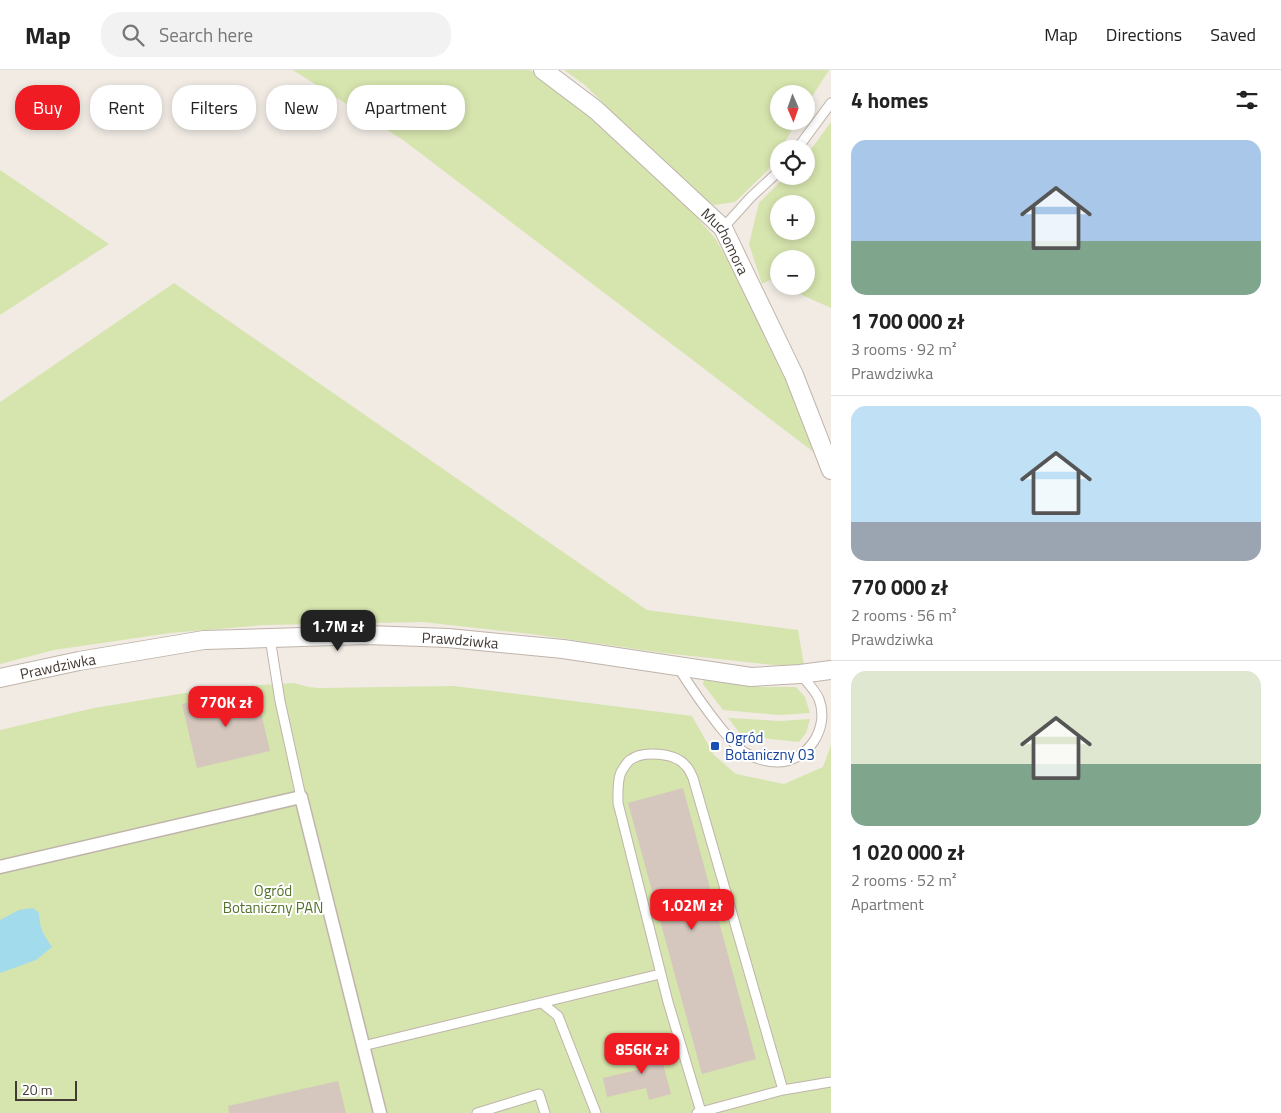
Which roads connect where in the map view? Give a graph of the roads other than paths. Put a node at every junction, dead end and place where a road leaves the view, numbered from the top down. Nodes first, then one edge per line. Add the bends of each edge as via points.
1 (543, 70) edge
2 (831, 103) edge
3 (804, 140) edge
4 (770, 179) edge
5 (723, 228) junction
6 (831, 470) edge
7 (270, 638) junction
8 (678, 667) junction
9 (831, 670) edge
10 (800, 674) junction
11 (0, 678) edge
12 (301, 797) junction
13 (0, 866) edge
14 (660, 974) junction
15 (542, 1003) junction
16 (363, 1046) junction
17 (831, 1082) edge
18 (783, 1090) junction
19 (699, 1112) edge
20 (380, 1113) edge
21 (477, 1113) edge
22 (545, 1113) edge
23 (596, 1113) edge

1 - 5 street, Muchomora via 596,110
2 - 3 lane
4 - 5 lane
5 - 6 street, Muchomora via 794,375
7 - 8 street, Prawdziwka via 368,635 448,638 563,649
7 - 11 street, Prawdziwka via 204,640
7 - 12 lane
8 - 10 street, Prawdziwka via 751,677
8 - 10 lane via 729,738 743,751 763,761 778,762 806,752 821,728 818,699
9 - 10 street, Prawdziwka
12 - 13 street
12 - 16 street
14 - 15 lane
14 - 18 lane via 618,803 621,771 631,759 647,754 676,758 685,764 694,778
14 - 19 lane
15 - 16 lane
15 - 23 lane via 558,1016
16 - 20 street
17 - 18 lane
18 - 19 lane
21 - 22 lane via 539,1094

